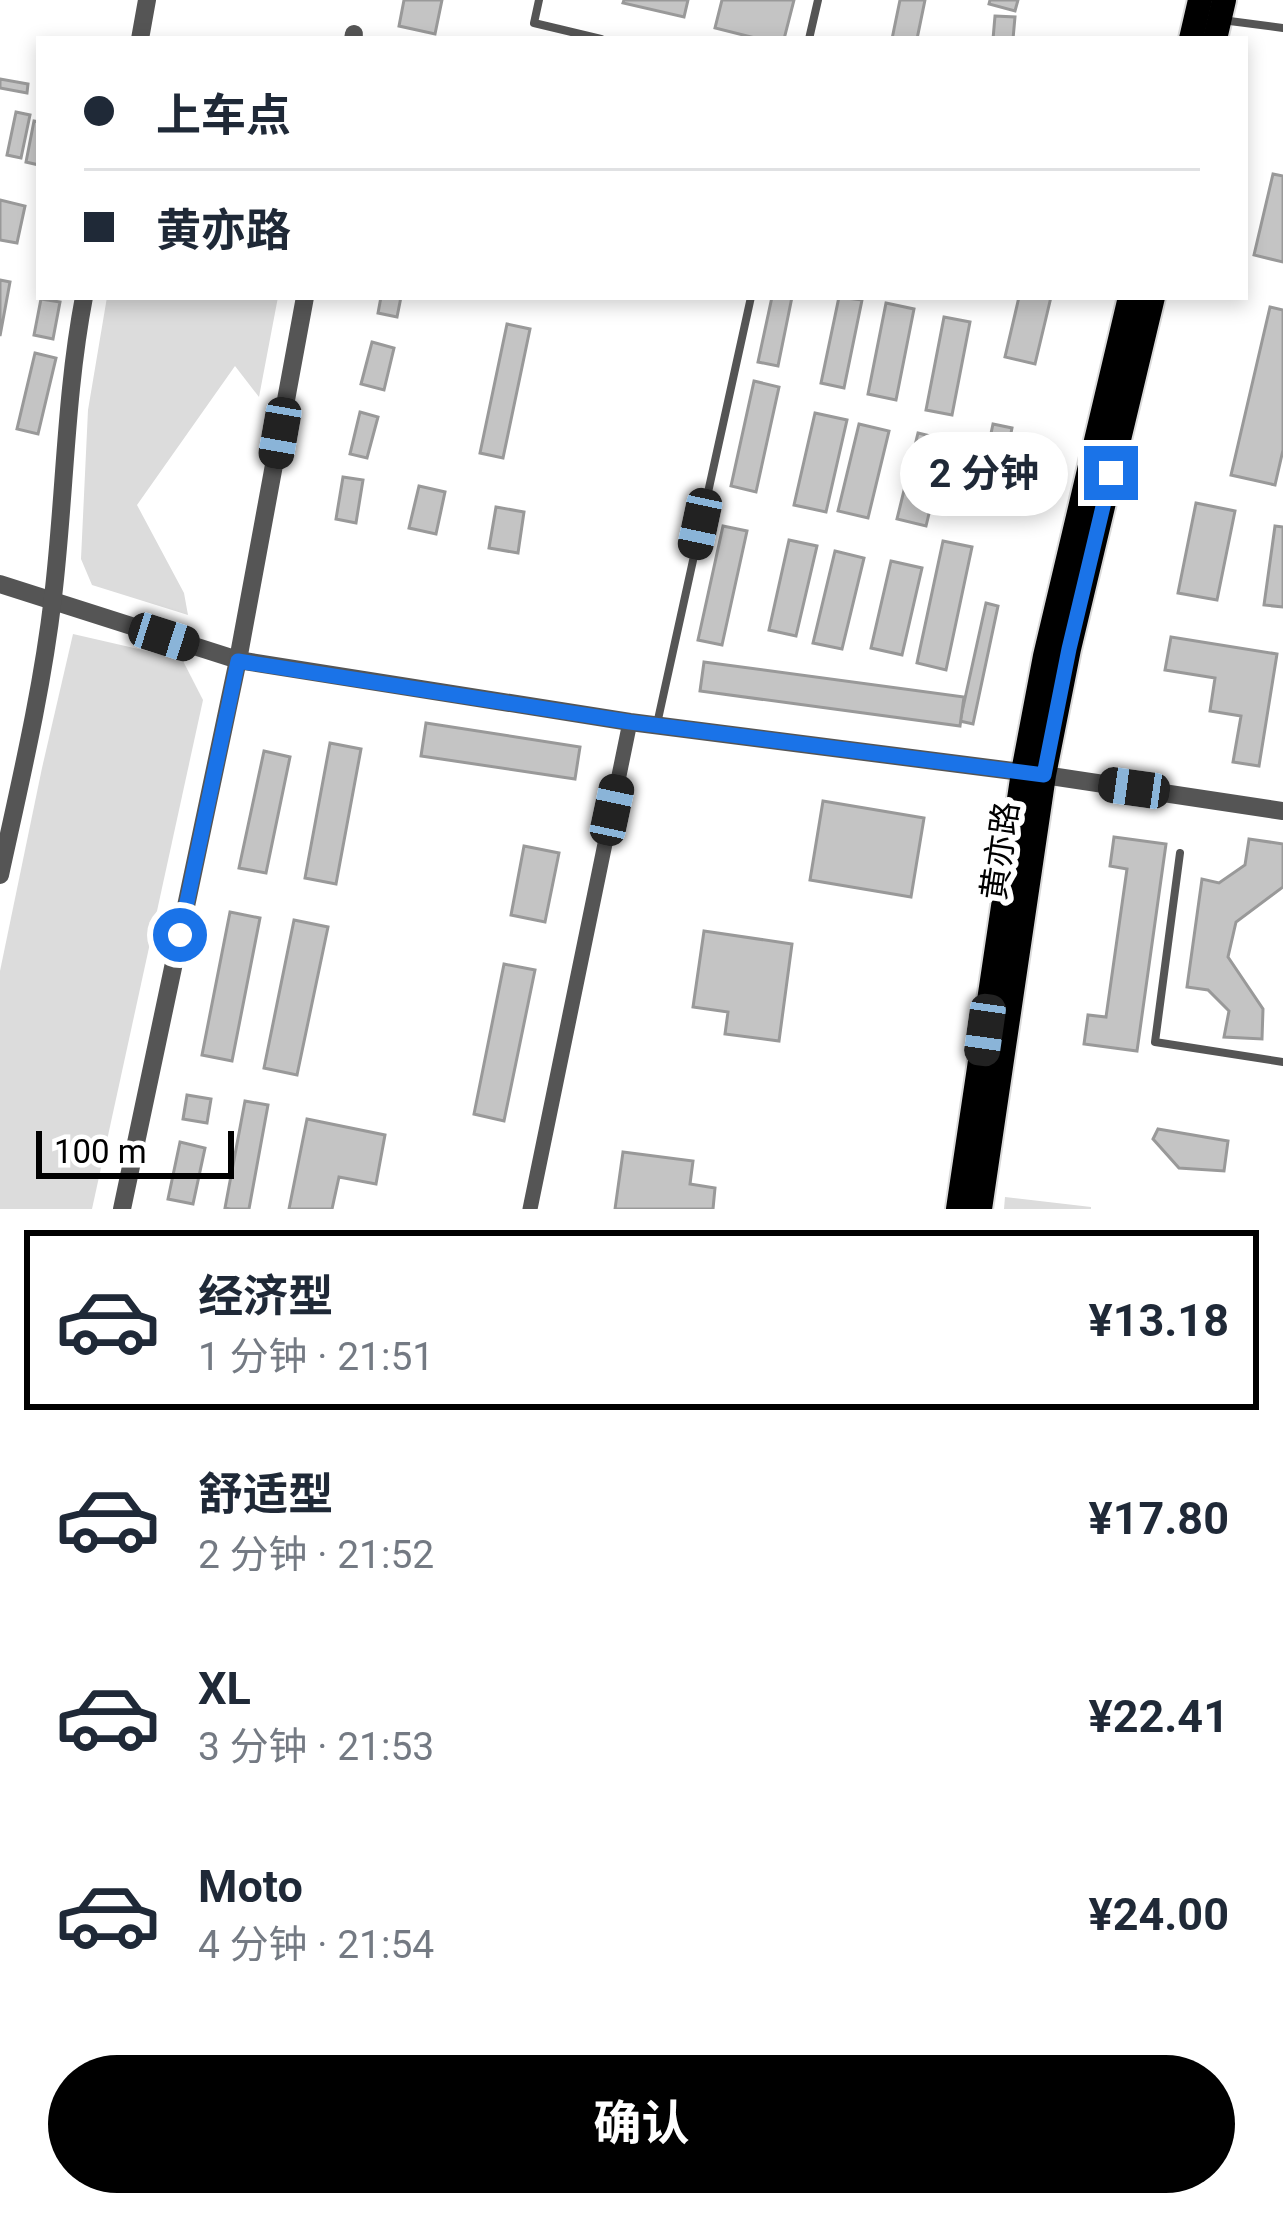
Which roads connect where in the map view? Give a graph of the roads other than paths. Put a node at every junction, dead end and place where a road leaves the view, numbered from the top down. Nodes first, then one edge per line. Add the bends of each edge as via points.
1 (147, 0) edge
2 (539, 0) edge
3 (818, 0) edge
4 (1200, 0) edge
5 (1219, 19) edge
6 (1283, 28) edge
7 (141, 36) edge
8 (588, 36) edge
9 (810, 36) edge
10 (1192, 36) edge
11 (84, 300) edge
12 (304, 300) edge
13 (750, 300) edge
14 (1129, 300) edge
15 (1152, 300) edge
16 (0, 584) edge
17 (53, 601) junction
18 (238, 661) junction
19 (630, 722) junction
20 (657, 725) junction
21 (1034, 774) junction
22 (1283, 811) edge
23 (1180, 853) dead end
24 (0, 875) edge
25 (1283, 1062) edge
26 (122, 1209) edge
27 (530, 1209) edge
28 (958, 1209) edge
29 (980, 1209) edge

1 - 7 street
2 - 8 lane via 534,23
3 - 9 lane
4 - 10 main road
5 - 6 lane
11 - 17 street
12 - 18 street
13 - 20 lane
14 - 21 main road, 黄亦路 via 1045,656
15 - 21 main road, 黄亦路
16 - 17 street
17 - 18 street
17 - 24 street
18 - 19 street
18 - 26 street
19 - 20 street
19 - 27 street
20 - 21 street
21 - 22 street
21 - 28 main road, 黄亦路
21 - 29 main road, 黄亦路
23 - 25 lane via 1155,1042

